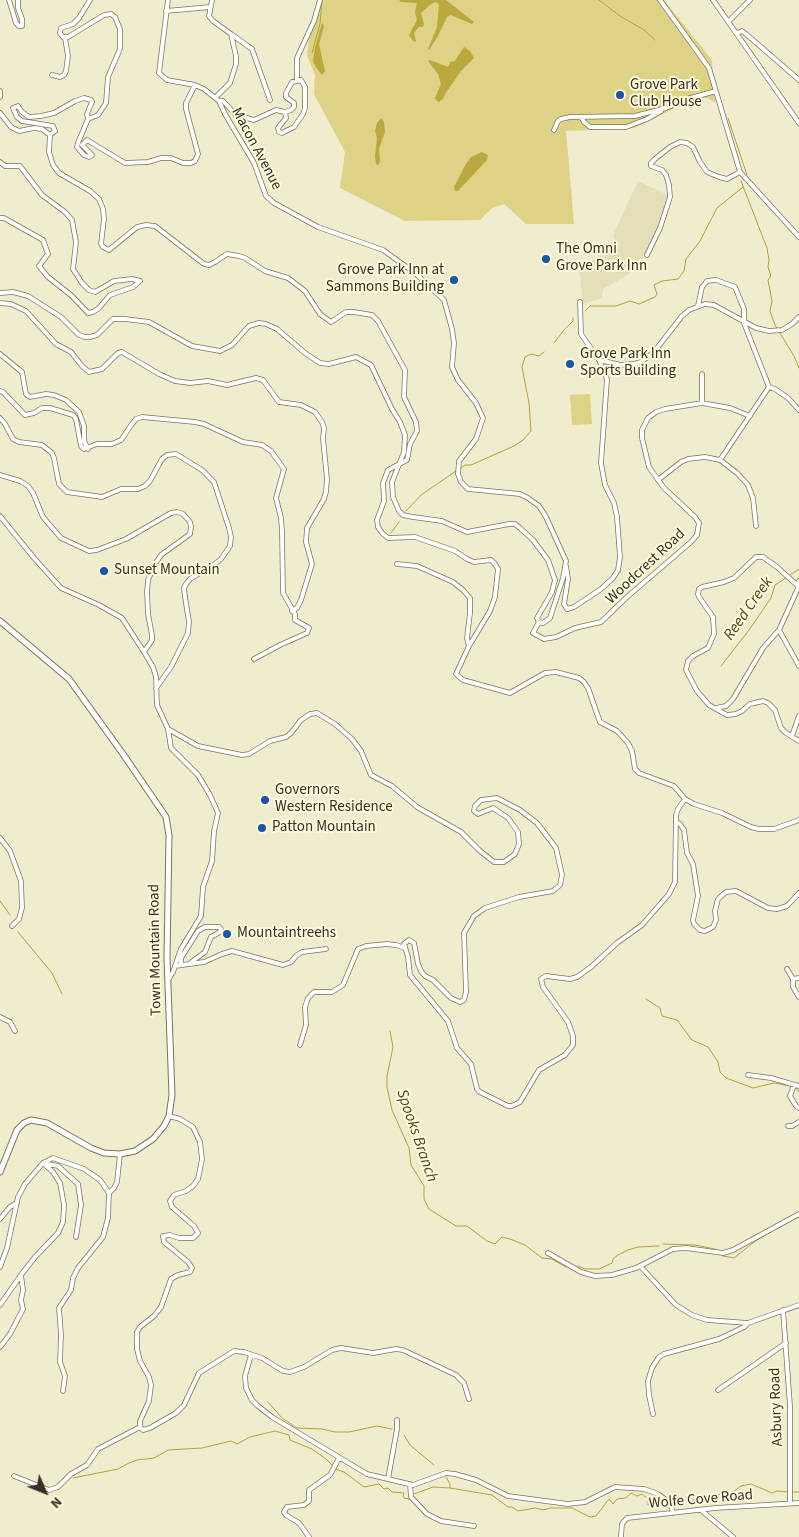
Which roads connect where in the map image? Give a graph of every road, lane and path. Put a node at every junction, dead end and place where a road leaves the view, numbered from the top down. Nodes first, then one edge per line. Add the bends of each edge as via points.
1 (9, 0) edge
2 (18, 0) edge
3 (90, 0) edge
4 (168, 0) edge
5 (212, 0) edge
6 (320, 0) edge
7 (660, 0) edge
8 (713, 0) edge
9 (750, 0) edge
10 (210, 7) junction
11 (166, 11) junction
12 (728, 21) junction
13 (737, 33) junction
14 (231, 34) junction
15 (65, 38) junction
16 (52, 75) dead end
17 (297, 80) junction
18 (799, 80) edge
19 (195, 85) junction
20 (0, 91) edge
21 (716, 91) junction
22 (0, 97) edge
23 (216, 97) junction
24 (270, 100) dead end
25 (219, 101) junction
26 (662, 109) junction
27 (285, 112) junction
28 (0, 113) edge
29 (581, 117) junction
30 (88, 119) junction
31 (799, 123) edge
32 (554, 130) dead end
33 (50, 136) junction
34 (0, 162) edge
35 (740, 172) junction
36 (0, 218) edge
37 (799, 237) edge
38 (647, 255) dead end
39 (0, 293) edge
40 (580, 302) dead end
41 (0, 303) edge
42 (698, 306) junction
43 (799, 317) edge
44 (744, 323) junction
45 (0, 354) edge
46 (599, 360) junction
47 (702, 374) dead end
48 (769, 387) junction
49 (0, 391) edge
50 (702, 403) junction
51 (799, 410) edge
52 (750, 416) junction
53 (0, 418) edge
54 (88, 449) junction
55 (720, 460) junction
56 (400, 465) junction
57 (0, 475) edge
58 (658, 480) junction
59 (0, 516) edge
60 (756, 526) dead end
61 (397, 564) dead end
62 (565, 564) junction
63 (799, 581) edge
64 (799, 586) edge
65 (292, 611) junction
66 (0, 621) edge
67 (539, 622) junction
68 (779, 630) junction
69 (468, 646) junction
70 (144, 652) junction
71 (254, 659) dead end
72 (799, 666) edge
73 (156, 688) junction
74 (716, 708) junction
75 (799, 716) edge
76 (168, 729) junction
77 (792, 736) junction
78 (799, 740) edge
79 (685, 799) junction
80 (799, 820) edge
81 (676, 822) junction
82 (0, 838) edge
83 (799, 893) edge
84 (12, 926) dead end
85 (405, 948) junction
86 (326, 950) dead end
87 (189, 964) junction
88 (181, 965) junction
89 (175, 966) junction
90 (787, 968) dead end
91 (799, 978) edge
92 (793, 979) junction
93 (168, 980) junction
94 (799, 997) edge
95 (0, 1017) edge
96 (15, 1031) dead end
97 (300, 1045) dead end
98 (748, 1075) dead end
99 (797, 1086) edge
100 (799, 1108) edge
101 (169, 1116) junction
102 (799, 1122) edge
103 (788, 1126) dead end
104 (120, 1154) junction
105 (43, 1163) junction
106 (0, 1172) edge
107 (109, 1193) junction
108 (17, 1202) junction
109 (799, 1214) edge
110 (0, 1219) edge
111 (76, 1236) dead end
112 (548, 1253) dead end
113 (640, 1266) junction
114 (0, 1267) edge
115 (21, 1275) junction
116 (0, 1305) edge
117 (799, 1305) edge
118 (783, 1310) junction
119 (748, 1323) junction
120 (786, 1344) junction
121 (0, 1347) edge
122 (251, 1355) junction
123 (718, 1390) dead end
124 (63, 1391) dead end
125 (469, 1399) dead end
126 (653, 1414) dead end
127 (397, 1420) dead end
128 (140, 1427) junction
129 (340, 1458) junction
130 (14, 1476) dead end
131 (388, 1479) junction
132 (410, 1484) junction
133 (790, 1503) junction
134 (799, 1503) edge
135 (701, 1510) junction
136 (673, 1513) junction
137 (474, 1526) dead end
138 (309, 1537) edge
139 (621, 1537) edge
140 (733, 1537) edge

1 - 2 street via 16,23 22,26
3 - 15 street via 76,21 61,28 60,33
4 - 11 street, Macon Avenue
5 - 10 street
6 - 17 street via 297,58
7 - 21 street via 709,68
8 - 12 street
9 - 12 street
10 - 11 street
10 - 14 street via 209,16
11 - 19 street, Macon Avenue via 159,73 167,80
12 - 13 street
13 - 18 street via 742,31 746,34
13 - 31 street
14 - 23 street via 236,64 230,83
14 - 24 street via 252,49
15 - 16 street via 66,71 60,77
15 - 30 street via 108,13 115,17 120,29 120,48 108,77 106,103 98,115
17 - 27 street via 292,82 286,93 294,107
17 - 27 street via 304,83 305,108 294,127 282,133 278,128 286,118
19 - 23 street, Macon Avenue
19 - 30 street via 186,103 198,154 192,163 171,158 125,163 87,140 82,145 92,155 84,155 77,147
20 - 22 street
21 - 26 street
21 - 35 street
23 - 25 street, Macon Avenue
25 - 27 street via 223,101 234,114 254,120 276,110
25 - 62 street, Macon Avenue via 254,164 264,193 274,203 318,227 383,250 441,295 452,329 452,367 483,418 476,439 459,461 461,482 468,489 520,494 539,506 562,550
26 - 29 street via 635,116
26 - 29 street via 626,127 590,127
28 - 33 street via 11,127 19,131 42,129
29 - 32 street via 562,119
30 - 33 street via 92,102 84,98 41,116 29,117 18,106 13,108 22,121 53,126
33 - 56 street via 49,152 59,173 99,199 104,219 103,248 109,250 116,246 137,227 155,226 204,264 209,265 227,254 245,258 265,271 288,278 305,291 320,314 331,322 346,312 372,316 378,321 405,370 404,397 416,422 417,431 407,460
34 - 36 street via 5,166 20,166 42,195 72,220 76,242 73,269 89,290 95,292 114,281 140,281 110,295 99,308 88,313 39,266 48,254 43,240
35 - 37 street
35 - 38 street via 728,179 707,172 693,147 687,143 680,142 655,159 651,166 666,175 670,197
39 - 56 street via 28,296 61,317 79,335 90,338 112,319 132,319 149,322 192,346 220,351 232,345 249,326 259,323 277,329 320,362 329,364 356,357 371,365 405,434
40 - 46 street via 581,334
41 - 65 street via 26,311 56,344 71,352 89,372 102,369 122,352 175,381 208,381 227,385 256,378 263,380 279,402 315,412 324,428 326,492 307,528 306,542 312,564 301,600
42 - 44 street via 714,305 725,309
42 - 44 street via 702,287 708,281 731,284 744,309
42 - 46 street via 682,316 654,352 641,362 621,365
43 - 44 street via 776,331
44 - 48 street
45 - 54 street via 22,372 26,394 30,397 54,395 66,400 79,412
46 - 62 street via 607,379 601,463 605,485 618,517 618,570 601,589 567,609 564,604 568,579
47 - 50 street
48 - 51 street via 788,398
48 - 52 street
49 - 54 street via 25,415 42,408 72,415 76,419 81,446
50 - 52 street, Woodcrest Road
50 - 58 street, Woodcrest Road via 656,412 644,424 643,448
52 - 55 street
53 - 73 street via 13,439 42,445 52,453 59,484 67,492 102,497 120,489 138,489 146,486 162,459 176,454 202,470 214,482 229,528 230,546 222,559 186,584 188,633
54 - 65 street via 121,440 136,419 142,417 204,424 243,442 267,447 284,470 276,498 282,531 283,593
55 - 58 street via 705,457 688,459
55 - 60 street via 748,485
56 - 67 street via 392,490 403,515 442,521 467,532 515,524 533,540 548,560 555,580 537,618
56 - 69 street via 388,470 383,482 384,502 377,520 382,533 388,538 415,537 442,545 474,562 491,560 498,570 490,611
57 - 70 street via 28,486 43,517 61,538 89,551 126,539 171,513 177,512 187,518 190,534 161,555 148,580 152,640
58 - 67 street, Woodcrest Road via 699,523 691,542 601,622 544,639 533,633
59 - 70 street via 61,588 122,618
61 - 69 street via 417,566 454,582 470,598
62 - 67 street via 550,618
63 - 64 street
64 - 68 street
64 - 74 street via 763,557 756,557 734,578 699,590 699,597 713,617 714,634 708,648 688,661 686,670 697,691
65 - 71 street via 297,622 309,628 307,633
66 - 93 main road, Town Mountain Road via 69,679 166,816 169,835
68 - 72 street
68 - 74 street via 763,648 733,699 726,706
69 - 79 street via 456,674 463,680 500,691 510,693 545,674 556,672 579,678 588,688 600,722 617,731 628,743 635,769 674,786
70 - 73 street via 153,667
73 - 76 street via 157,705
74 - 77 street via 728,715 736,714 750,704 763,701 778,715 781,728
75 - 77 street
76 - 85 street via 198,746 242,755 286,737 301,720 318,713 352,739 371,775 392,786 416,807 461,832 494,862 504,862 515,854 519,844 518,832 508,818 493,808 478,814 474,811 481,800 497,798 537,823 556,848 562,875 560,885 553,891 485,908 474,916 464,933 464,1000 460,1002 452,998 421,971 412,942 405,941
76 - 89 street via 171,748 198,775 218,814 200,916 181,948
77 - 78 street
79 - 80 street via 759,829 774,829
79 - 81 street via 678,809
81 - 83 street via 684,830 693,864 698,896 693,920 700,930 713,927 716,904 726,892 736,891 768,908 778,909 787,906
81 - 85 street via 675,882 642,926 616,943 577,977 546,976 541,979 543,987 568,1022 573,1045 565,1055 539,1070 516,1105 508,1106 477,1088 470,1064 457,1048 448,1021 410,975
82 - 84 street via 10,851 21,880 22,908 19,919
85 - 97 street via 387,944 358,949 343,985 332,992 314,992 307,1001 306,1025
86 - 87 street via 301,952 291,962 282,965 232,951
87 - 88 street
87 - 88 street via 204,952 211,937 220,932 219,927 205,927 198,931 181,958
88 - 89 street
89 - 93 street
90 - 92 street
91 - 92 street
92 - 94 street via 793,987
93 - 101 main road, Town Mountain Road via 172,1095
95 - 96 street via 10,1022
98 - 99 street
99 - 100 street via 790,1096
101 - 104 main road, Town Mountain Road via 159,1133 148,1143 135,1151
101 - 128 street via 193,1127 200,1142 202,1159 198,1179 170,1201 198,1233 193,1238 164,1236 164,1242 192,1268 171,1280 161,1307 137,1332 140,1361 151,1385
102 - 103 street
104 - 106 main road, Town Mountain Road via 98,1152 47,1122 31,1120 17,1130
104 - 107 street via 117,1182
105 - 107 street via 53,1158 84,1169 100,1180
105 - 108 street via 25,1184
105 - 111 street via 58,1166 78,1184 81,1205
105 - 115 street via 60,1183 63,1222 58,1233
107 - 124 street via 103,1237 78,1268 71,1290 59,1308 60,1362 65,1376
108 - 110 street
108 - 114 street
109 - 113 street via 733,1250 723,1253 673,1249
112 - 113 street via 573,1269 595,1276 612,1275
113 - 119 street via 676,1305 692,1316
115 - 116 street
115 - 121 street via 22,1309
117 - 118 street
118 - 119 street
118 - 120 street, Asbury Road
119 - 126 street via 720,1339 659,1358 648,1381
120 - 123 street
120 - 133 street, Asbury Road
122 - 125 street via 290,1372 341,1348 373,1353 403,1350 456,1375 464,1383
122 - 128 street via 234,1351 202,1370 181,1409 150,1428 143,1430
122 - 129 street via 245,1382 252,1400 272,1417
127 - 131 street
128 - 130 street via 98,1449 87,1465 58,1487 48,1490
129 - 131 street via 368,1474
129 - 138 street via 326,1479 309,1490 309,1501 304,1505 287,1507 284,1512 299,1523
131 - 132 street
132 - 136 street via 420,1484 446,1473 455,1474 476,1480 508,1496 568,1504 585,1502 615,1487 627,1487 658,1494 671,1506
132 - 137 street via 411,1497 427,1514 440,1521
133 - 134 street, Wolfe Cove Road
133 - 135 street, Wolfe Cove Road
135 - 136 street, Wolfe Cove Road
135 - 140 street
136 - 139 street, Wolfe Cove Road via 627,1518 623,1522

